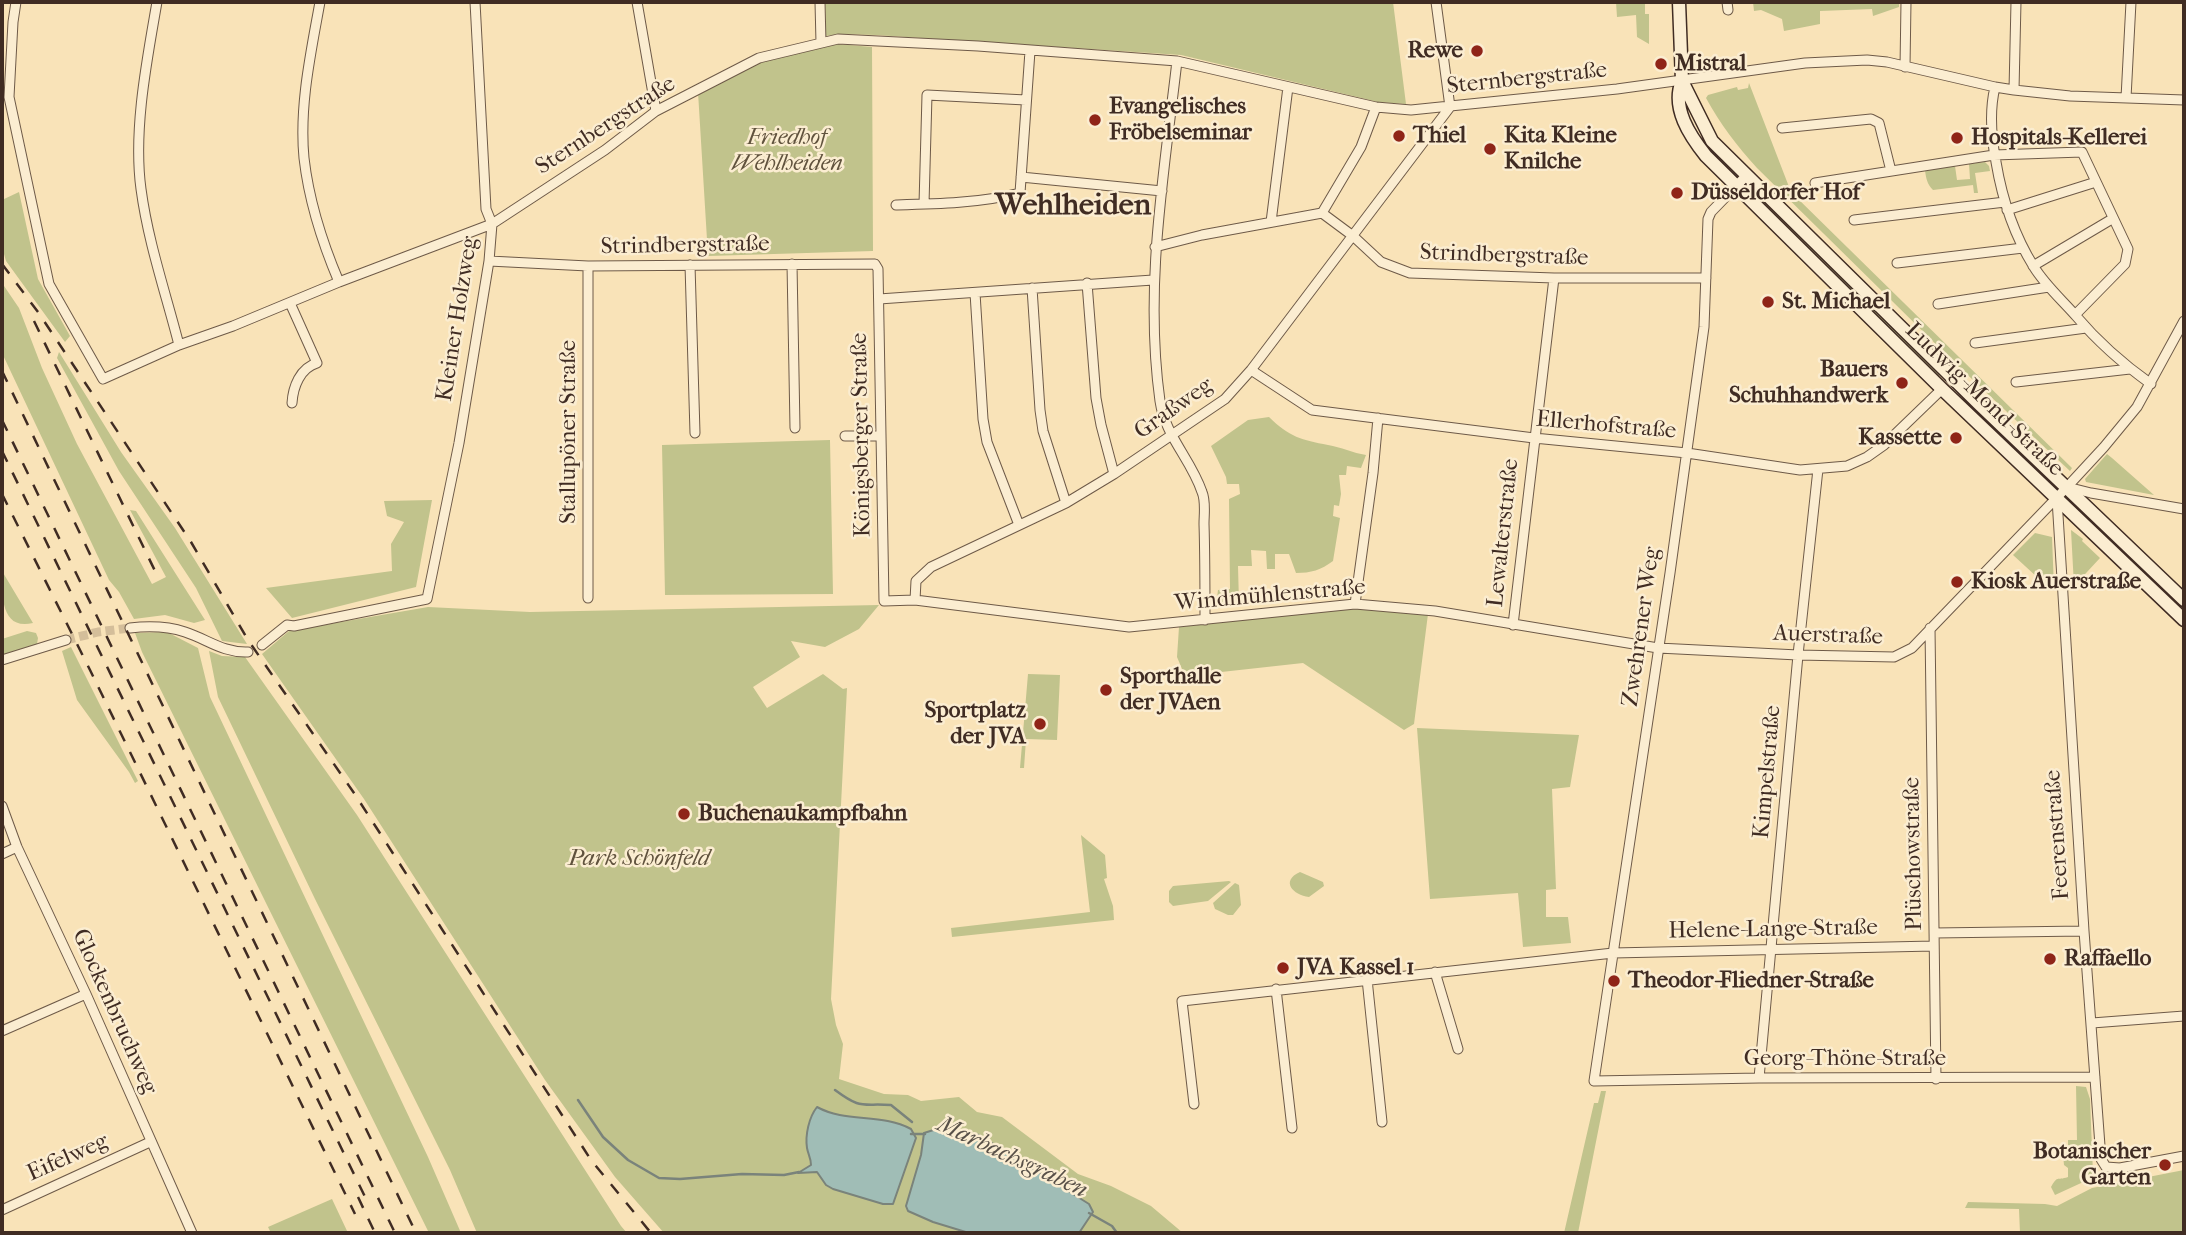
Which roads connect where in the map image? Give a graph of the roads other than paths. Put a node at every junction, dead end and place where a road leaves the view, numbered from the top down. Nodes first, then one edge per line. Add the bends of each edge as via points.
1 (16, 2) edge
2 (157, 2) edge
3 (320, 2) edge
4 (475, 2) edge
5 (637, 2) edge
6 (820, 2) edge
7 (1436, 2) edge
8 (1679, 2) edge
9 (1906, 2) edge
10 (2016, 2) edge
11 (2131, 2) edge
12 (821, 43) junction
13 (1030, 51) junction
14 (1177, 61) junction
15 (1905, 67) junction
16 (1682, 81) junction
17 (1288, 87) junction
18 (1995, 87) junction
19 (2014, 90) junction
20 (2126, 99) junction
21 (1026, 100) junction
22 (2184, 100) edge
23 (1376, 107) junction
24 (1450, 107) junction
25 (656, 111) junction
26 (1782, 128) dead end
27 (1994, 155) junction
28 (1891, 171) junction
29 (1746, 176) junction
30 (1021, 177) junction
31 (2096, 182) junction
32 (1815, 183) dead end
33 (1735, 187) junction
34 (1162, 191) junction
35 (924, 204) junction
36 (896, 205) dead end
37 (2006, 206) junction
38 (1322, 213) junction
39 (2112, 219) junction
40 (1854, 220) dead end
41 (1271, 222) junction
42 (492, 225) junction
43 (1353, 236) junction
44 (1155, 247) junction
45 (2023, 248) junction
46 (489, 261) junction
47 (1897, 263) dead end
48 (792, 264) junction
49 (690, 265) junction
50 (2033, 266) junction
51 (588, 267) junction
52 (878, 269) joint
53 (1554, 278) junction
54 (1706, 278) junction
55 (1153, 280) junction
56 (339, 282) junction
57 (1087, 283) junction
58 (2049, 287) junction
59 (1032, 288) junction
60 (975, 293) junction
61 (879, 299) junction
62 (290, 303) junction
63 (1938, 304) dead end
64 (2075, 315) junction
65 (2184, 321) edge
66 (2087, 328) junction
67 (1975, 343) dead end
68 (179, 345) junction
69 (2130, 369) junction
70 (1251, 370) junction
71 (2016, 382) dead end
72 (2151, 384) junction
73 (1942, 389) junction
74 (292, 403) dead end
75 (1378, 418) junction
76 (795, 428) dead end
77 (695, 432) dead end
78 (1171, 435) junction
79 (845, 436) dead end
80 (881, 436) junction
81 (1534, 438) junction
82 (1687, 453) junction
83 (1818, 469) junction
84 (1114, 474) junction
85 (2067, 487) junction
86 (2057, 499) junction
87 (1066, 503) junction
88 (2184, 509) edge
89 (1019, 525) junction
90 (588, 598) dead end
91 (915, 600) junction
92 (2184, 600) edge
93 (884, 601) joint
94 (1355, 604) junction
95 (1205, 620) junction
96 (2184, 620) edge
97 (1513, 625) junction
98 (130, 628) tunnel mouth
99 (1930, 628) junction
100 (66, 640) tunnel mouth
101 (262, 645) dead end
102 (1658, 648) junction
103 (247, 652) dead end
104 (1798, 655) junction
105 (2, 660) edge
106 (2, 806) edge
107 (17, 847) junction
108 (2, 854) edge
109 (2084, 931) junction
110 (1934, 933) junction
111 (1934, 946) junction
112 (1770, 950) junction
113 (1613, 953) junction
114 (1435, 972) junction
115 (1367, 979) junction
116 (1276, 989) junction
117 (86, 994) junction
118 (2184, 1016) edge
119 (2092, 1023) junction
120 (2, 1031) edge
121 (1458, 1049) dead end
122 (2095, 1077) junction
123 (1759, 1078) junction
124 (1936, 1079) junction
125 (1594, 1081) joint
126 (1194, 1104) dead end
127 (1382, 1122) dead end
128 (1292, 1128) dead end
129 (150, 1142) junction
130 (2184, 1156) edge
131 (2, 1210) edge
132 (192, 1233) edge

1 - 68 street, Sternbergstraße via 9,97 49,284 103,379
2 - 68 street via 145,76 140,186
3 - 56 street via 304,117 304,156 311,203
4 - 42 street, Kleiner Holzweg via 486,209
5 - 25 street
6 - 12 street
7 - 24 street
8 - 16 main road
9 - 15 street
10 - 19 street
11 - 20 street
12 - 13 street, Sternbergstraße via 838,39
12 - 25 street, Sternbergstraße via 759,58
13 - 14 street, Sternbergstraße
13 - 21 street
14 - 17 street, Sternbergstraße
14 - 34 street
15 - 16 street, Sternbergstraße via 1867,60 1805,63
15 - 18 street, Sternbergstraße
16 - 24 street, Sternbergstraße
16 - 29 main road, Ludwig-Mond-Straße via 1713,141
16 - 33 main road, Ludwig-Mond-Straße via 1677,101 1694,141
17 - 23 street, Sternbergstraße
17 - 41 street
18 - 19 street, Sternbergstraße
18 - 27 street via 1990,115
19 - 20 street, Sternbergstraße
20 - 22 street, Sternbergstraße
21 - 30 street
21 - 35 street via 928,95
23 - 24 street, Sternbergstraße
23 - 38 street via 1361,147
24 - 43 street, Graßweg
25 - 42 street, Sternbergstraße
26 - 28 street via 1871,119 1879,123
27 - 28 street
27 - 31 street via 2082,152
27 - 37 street
28 - 32 street
29 - 33 street, Zwehrener Weg
29 - 85 main road, Ludwig-Mond-Straße
30 - 34 street
30 - 35 street via 1020,193 1007,197
31 - 37 street
31 - 39 street
33 - 54 street, Zwehrener Weg via 1707,219
33 - 73 main road, Ludwig-Mond-Straße
34 - 44 street
35 - 36 street
37 - 40 street
37 - 45 street
38 - 41 street
38 - 43 street, Strindbergstraße
39 - 50 street
39 - 64 street via 2127,250 2125,264
41 - 44 street
42 - 46 street, Kleiner Holzweg
42 - 56 street, Sternbergstraße
43 - 53 street, Strindbergstraße via 1381,262 1410,273
43 - 70 street, Graßweg
44 - 55 street
45 - 47 street
45 - 50 street
46 - 51 street, Strindbergstraße
46 - 101 street, Kleiner Holzweg via 427,599 288,625
48 - 49 street, Strindbergstraße
48 - 52 street, Strindbergstraße via 869,262
48 - 76 street
49 - 51 street, Strindbergstraße
49 - 77 street
50 - 58 street
51 - 90 street, Stallupöner Straße
52 - 61 street, Königsberger Straße
53 - 54 street, Strindbergstraße
53 - 81 street, Lewalterstraße
54 - 82 street, Zwehrener Weg
55 - 57 street
55 - 78 street via 1160,402
56 - 62 street, Sternbergstraße
57 - 59 street
57 - 84 street via 1096,398
58 - 63 street
58 - 64 street
59 - 60 street
59 - 87 street via 1040,410
60 - 61 street
60 - 89 street via 987,442
61 - 80 street, Königsberger Straße
62 - 68 street, Sternbergstraße
62 - 74 street via 317,363 301,375
64 - 66 street
65 - 72 street, Auerstraße
66 - 67 street
66 - 69 street
69 - 71 street
69 - 72 street
70 - 75 street, Ellerhofstraße via 1312,410
70 - 78 street, Graßweg via 1225,399
72 - 85 street, Auerstraße via 2137,407
73 - 83 street, Ellerhofstraße via 1867,457 1847,466
73 - 86 main road, Ludwig-Mond-Straße
75 - 81 street, Ellerhofstraße
75 - 94 street
78 - 84 street, Graßweg
78 - 95 street via 1204,495
79 - 80 street
80 - 93 street, Königsberger Straße
81 - 82 street, Ellerhofstraße
81 - 97 street, Lewalterstraße
82 - 83 street, Ellerhofstraße via 1785,469
82 - 102 street, Zwehrener Weg
83 - 104 street, Kimpelstraße
84 - 87 street, Graßweg
85 - 86 street, Auerstraße
85 - 88 street
85 - 92 main road, Ludwig-Mond-Straße
86 - 96 main road, Ludwig-Mond-Straße
86 - 99 street, Auerstraße
86 - 109 street, Feerenstraße
87 - 89 street, Graßweg
89 - 91 street, Graßweg via 931,568 916,580
91 - 93 street, Windmühlenstraße
91 - 95 street, Windmühlenstraße via 1129,627
94 - 95 street, Windmühlenstraße
94 - 97 street, Windmühlenstraße via 1435,611
97 - 102 street, Windmühlenstraße
98 - 103 street via 166,627 222,649
99 - 104 street, Auerstraße via 1912,648 1894,657
99 - 110 street, Plüschowstraße
100 - 105 street
102 - 104 street, Auerstraße
102 - 113 street, Zwehrener Weg
104 - 112 street, Kimpelstraße
106 - 107 street, Glockenbruchweg
107 - 108 street
107 - 117 street, Glockenbruchweg
109 - 110 street
109 - 119 street, Feerenstraße
110 - 111 street, Plüschowstraße
111 - 112 street, Helene-Lange-Straße
111 - 124 street, Plüschowstraße
112 - 113 street, Helene-Lange-Straße
112 - 123 street, Kimpelstraße
113 - 114 street
113 - 125 street, Zwehrener Weg
114 - 115 street
114 - 121 street
115 - 116 street
115 - 127 street
116 - 126 street via 1182,1001
116 - 128 street
117 - 120 street
117 - 129 street, Glockenbruchweg
118 - 119 street
119 - 122 street, Feerenstraße
122 - 124 street, Georg-Thöne-Straße
122 - 130 street, Feerenstraße via 2101,1158 2106,1167
123 - 124 street, Georg-Thöne-Straße
123 - 125 street, Georg-Thöne-Straße
129 - 131 street, Eifelweg
129 - 132 street, Glockenbruchweg

